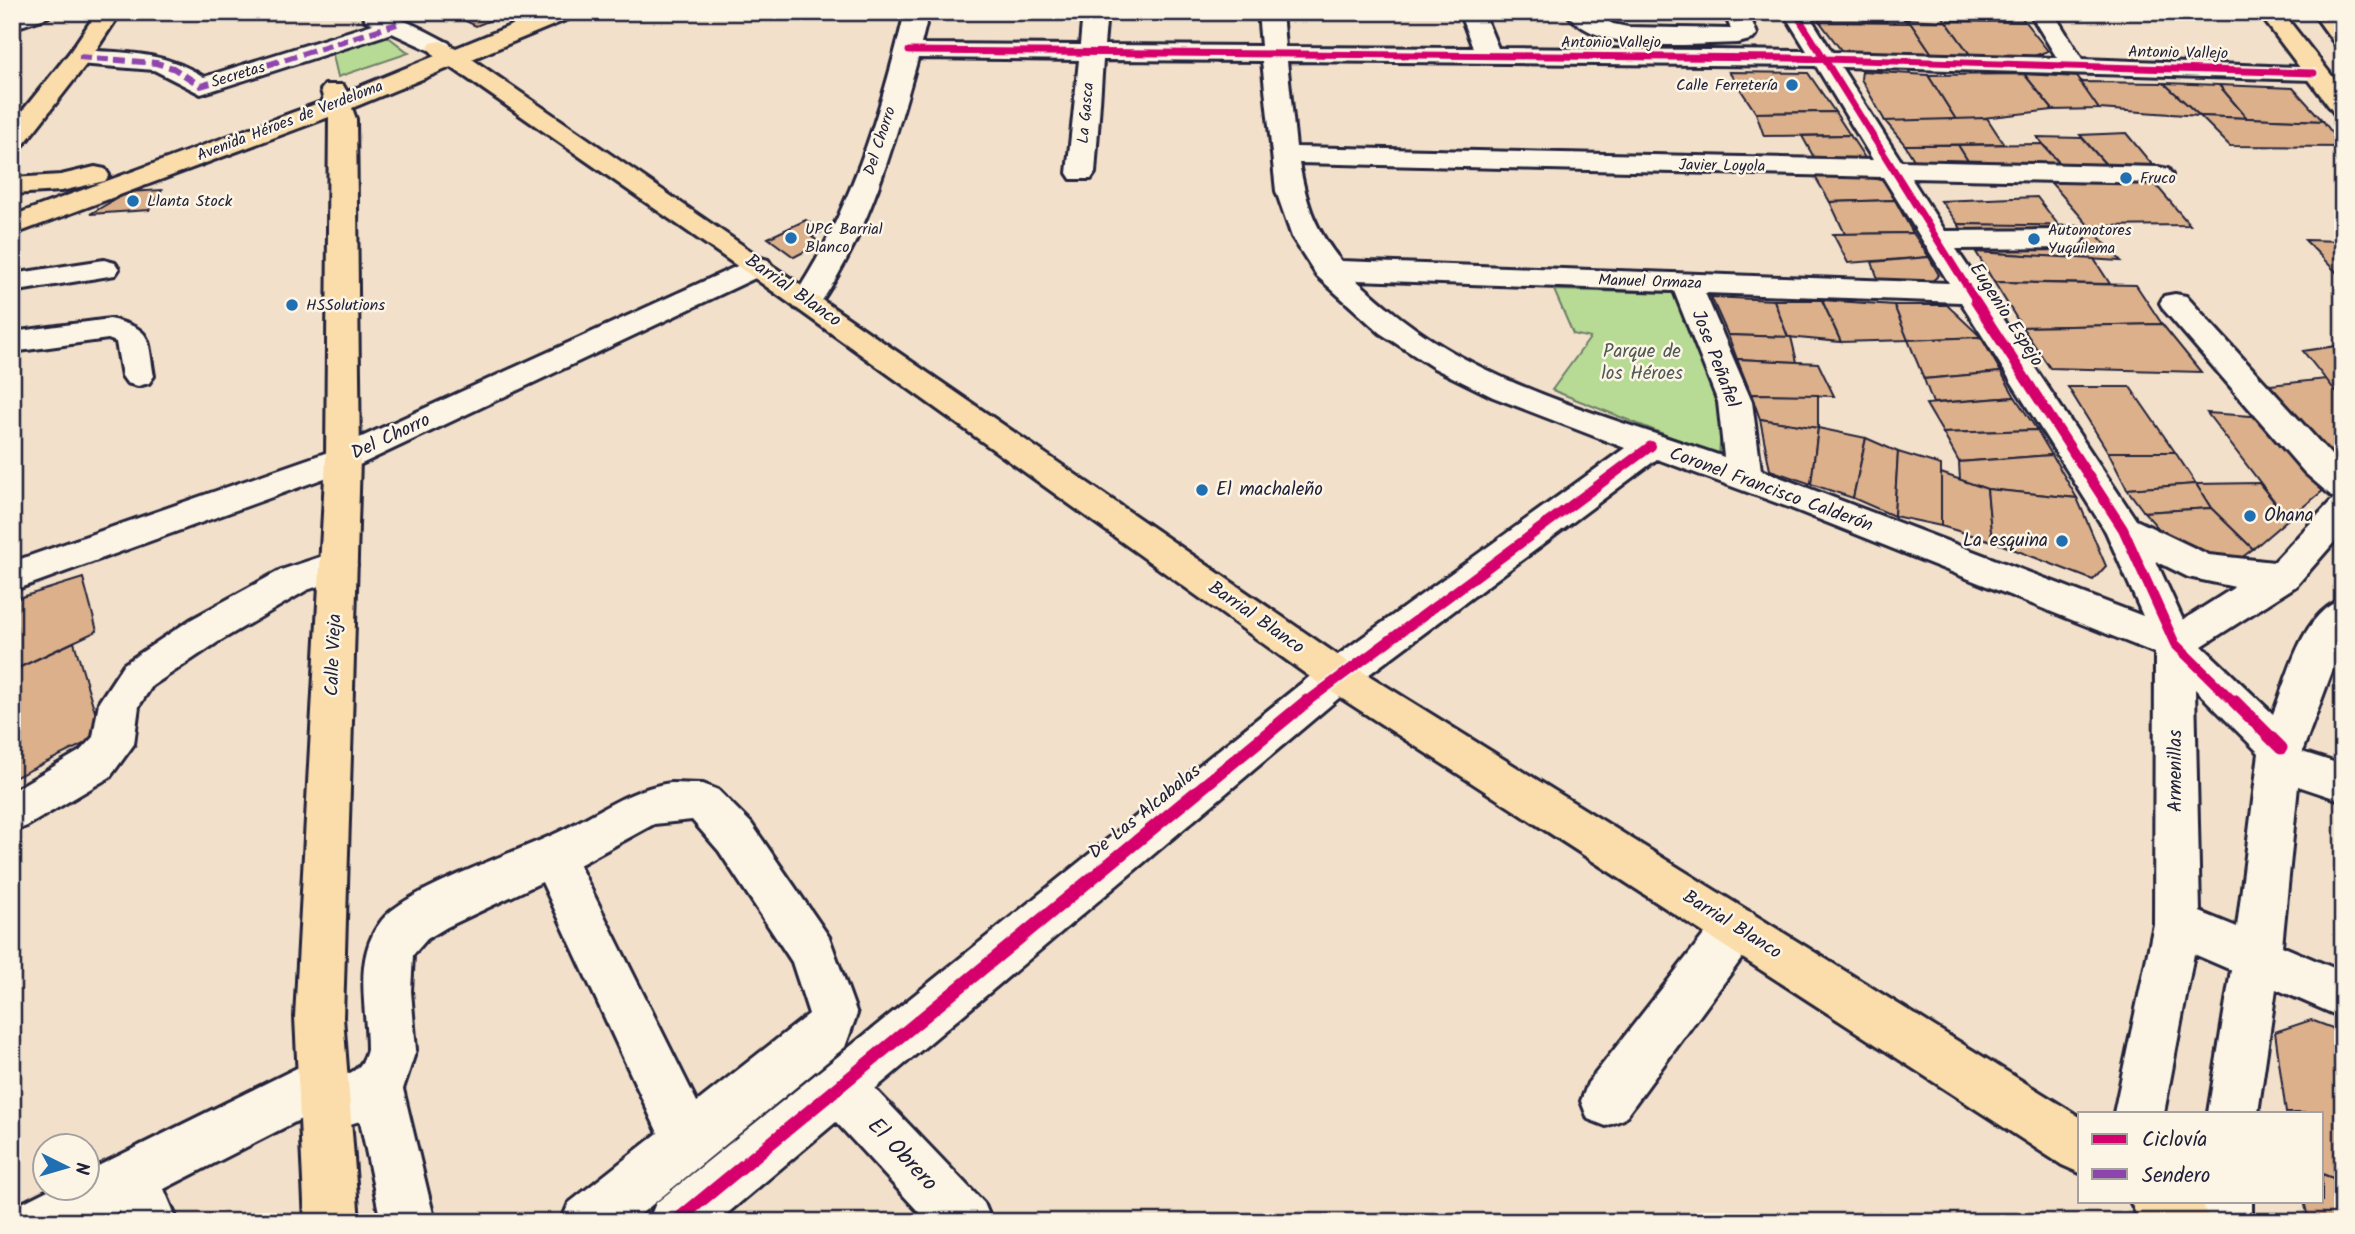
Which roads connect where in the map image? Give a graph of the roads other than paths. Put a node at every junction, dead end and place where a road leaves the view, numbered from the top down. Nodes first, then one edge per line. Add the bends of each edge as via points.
1 (40, 12) edge
2 (364, 12) edge
3 (528, 12) edge
4 (565, 12) edge
5 (917, 12) edge
6 (1095, 12) edge
7 (1270, 12) edge
8 (1471, 12) edge
9 (1578, 12) edge
10 (1735, 12) edge
11 (1794, 12) edge
12 (2042, 12) edge
13 (2270, 12) edge
14 (2324, 12) edge
15 (107, 13) edge
16 (12, 22) edge
17 (397, 24) junction
18 (2343, 39) edge
19 (909, 51) junction
20 (447, 52) junction
21 (1092, 53) junction
22 (1275, 54) junction
23 (79, 57) junction
24 (1489, 57) junction
25 (1825, 60) junction
26 (2074, 66) junction
27 (2314, 73) junction
28 (336, 97) junction
29 (2343, 108) edge
30 (21, 123) edge
31 (12, 142) edge
32 (1285, 155) junction
33 (1892, 170) junction
34 (1081, 173) dead end
35 (2158, 175) dead end
36 (13, 186) edge
37 (12, 225) edge
38 (2069, 239) dead end
39 (1936, 240) junction
40 (757, 266) junction
41 (104, 269) dead end
42 (1328, 270) junction
43 (12, 283) edge
44 (1686, 284) junction
45 (1971, 293) junction
46 (806, 301) junction
47 (2175, 303) dead end
48 (12, 342) edge
49 (138, 376) dead end
50 (1651, 446) junction
51 (343, 459) junction
52 (1744, 477) junction
53 (2343, 488) edge
54 (2343, 508) edge
55 (2123, 529) junction
56 (338, 565) junction
57 (2283, 576) junction
58 (12, 577) edge
59 (2343, 614) edge
60 (2175, 644) junction
61 (1339, 676) junction
62 (2280, 755) junction
63 (2343, 783) edge
64 (12, 813) edge
65 (552, 856) junction
66 (2177, 924) junction
67 (1737, 928) junction
68 (2257, 958) junction
69 (2343, 995) edge
70 (377, 1085) junction
71 (838, 1087) junction
72 (324, 1095) junction
73 (1606, 1101) dead end
74 (2139, 1112) edge
75 (2233, 1112) edge
76 (689, 1142) junction
77 (2078, 1146) edge
78 (141, 1199) edge
79 (2157, 1202) edge
80 (2226, 1202) edge
81 (41, 1222) edge
82 (332, 1222) edge
83 (408, 1222) edge
84 (588, 1222) edge
85 (675, 1222) edge
86 (965, 1222) edge
87 (2184, 1222) edge
88 (2225, 1222) edge

1 - 16 street
2 - 17 street
3 - 20 main road, Avenida Héroes de Verdeloma
4 - 20 main road, Avenida Héroes de Verdeloma
5 - 19 street, Del Chorro
6 - 21 street, La Gasca
7 - 22 street, Coronel Francisco Calderón
8 - 24 street
9 - 10 street via 1609,33 1738,36 1745,34 1745,29
11 - 25 street, Eugenio Espejo
12 - 26 street
13 - 27 main road
14 - 18 main road
15 - 23 main road
17 - 20 street
17 - 23 street, Secretas via 201,86 156,62
19 - 21 street, Antonio Vallejo
19 - 46 street, Del Chorro via 856,214 825,278
20 - 28 main road, Avenida Héroes de Verdeloma
20 - 40 main road, Barrial Blanco
21 - 22 street, Antonio Vallejo
21 - 34 street, La Gasca
22 - 24 street, Antonio Vallejo
22 - 32 street, Coronel Francisco Calderón
23 - 30 main road
24 - 25 street, Antonio Vallejo
25 - 26 street, Antonio Vallejo
25 - 33 street, Eugenio Espejo
26 - 27 street, Antonio Vallejo
27 - 29 main road
28 - 36 main road, Avenida Héroes de Verdeloma via 99,174 61,183
28 - 37 main road, Avenida Héroes de Verdeloma
28 - 51 main road, Calle Vieja via 343,119
30 - 31 main road
32 - 33 street, Javier Loyola
32 - 42 street, Coronel Francisco Calderón via 1291,196 1304,234
33 - 35 street, Javier Loyola
33 - 39 street, Eugenio Espejo
36 - 37 main road via 25,198 25,208
38 - 39 street
39 - 45 street, Eugenio Espejo
40 - 46 main road, Barrial Blanco
40 - 51 street, Del Chorro
41 - 43 street
42 - 44 street, Manuel Ormaza
42 - 50 street, Coronel Francisco Calderón via 1397,332 1476,379
44 - 45 street, Manuel Ormaza
44 - 52 street, Jose Peñafiel via 1735,402
45 - 55 street, Eugenio Espejo
46 - 61 main road, Barrial Blanco
47 - 53 street
48 - 49 street via 110,329 131,336
50 - 52 street, Coronel Francisco Calderón
50 - 61 street, De Las Alcabalas
51 - 56 main road, Calle Vieja
51 - 58 street, Del Chorro
52 - 60 street, Coronel Francisco Calderón
54 - 57 street
55 - 57 street via 2201,567
55 - 60 street, Eugenio Espejo
56 - 64 street via 294,580 138,675 119,702 113,744 95,764
56 - 72 main road, Calle Vieja via 319,1017
57 - 60 street
59 - 62 street via 2322,640
60 - 62 street
60 - 66 street, Armenillas
61 - 67 main road, Barrial Blanco
61 - 71 street, De Las Alcabalas
62 - 63 street
62 - 68 street
65 - 70 street via 430,914 401,933 391,948 385,980 391,1043 388,1069
65 - 76 street
65 - 76 street via 639,810 676,800 703,803 735,837 812,952 833,1014 828,1030
66 - 68 street
66 - 74 street, Armenillas
67 - 73 street
67 - 77 main road, Barrial Blanco
68 - 69 street
68 - 75 street
70 - 72 street
70 - 83 street
71 - 85 street, De Las Alcabalas
71 - 86 street, El Obrero
72 - 78 street
72 - 82 main road, Calle Vieja
76 - 84 street
78 - 81 street
79 - 87 main road
80 - 88 street

